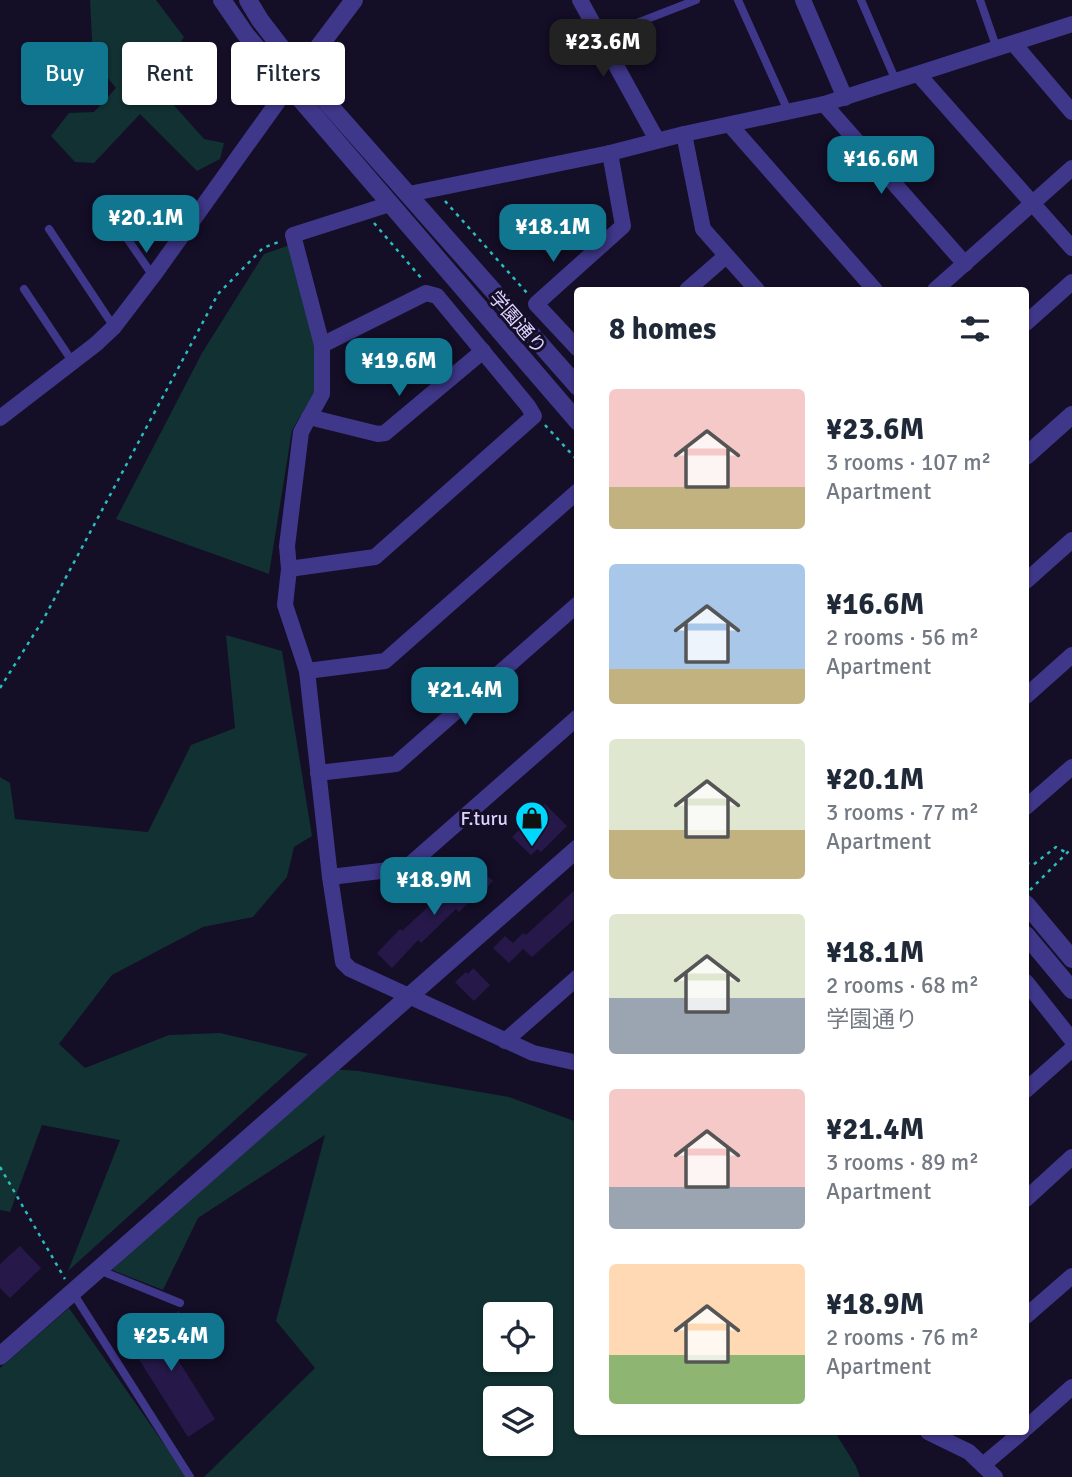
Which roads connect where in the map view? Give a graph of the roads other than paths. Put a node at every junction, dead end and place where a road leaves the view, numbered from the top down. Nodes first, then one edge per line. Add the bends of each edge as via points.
1 (222, 0) edge
2 (248, 0) edge
3 (354, 0) edge
4 (580, 0) edge
5 (667, 0) edge
6 (696, 0) edge
7 (738, 0) edge
8 (803, 0) edge
9 (860, 0) edge
10 (980, 0) edge
11 (673, 11) junction
12 (1072, 24) edge
13 (601, 37) junction
14 (254, 42) edge
15 (273, 42) edge
16 (322, 42) edge
17 (1014, 44) junction
18 (998, 49) junction
19 (918, 74) junction
20 (896, 81) junction
21 (845, 98) junction
22 (824, 104) junction
23 (275, 105) edge
24 (314, 105) edge
25 (320, 105) edge
26 (1072, 112) edge
27 (789, 113) junction
28 (730, 125) junction
29 (684, 134) junction
30 (657, 140) junction
31 (610, 153) junction
32 (1072, 168) edge
33 (409, 194) junction
34 (390, 204) junction
35 (1033, 204) junction
36 (113, 225) dead end
37 (49, 229) dead end
38 (1072, 247) edge
39 (726, 256) junction
40 (965, 264) junction
41 (153, 276) junction
42 (1072, 282) edge
43 (690, 287) edge
44 (754, 287) edge
45 (872, 287) edge
46 (938, 287) edge
47 (24, 289) dead end
48 (1029, 320) edge
49 (114, 327) junction
50 (322, 345) junction
51 (574, 345) edge
52 (483, 351) junction
53 (72, 361) junction
54 (574, 382) edge
55 (1072, 415) edge
56 (309, 417) junction
57 (574, 417) edge
58 (0, 418) edge
59 (1029, 453) edge
60 (574, 495) edge
61 (1072, 540) edge
62 (289, 569) junction
63 (1029, 578) edge
64 (574, 608) edge
65 (1072, 655) edge
66 (307, 671) junction
67 (1029, 693) edge
68 (574, 721) edge
69 (1072, 766) edge
70 (318, 773) junction
71 (1029, 804) edge
72 (574, 851) edge
73 (330, 877) junction
74 (1029, 908) edge
75 (1029, 939) edge
76 (1072, 959) edge
77 (574, 981) edge
78 (1029, 986) edge
79 (1072, 990) edge
80 (407, 996) junction
81 (1072, 1040) edge
82 (505, 1041) junction
83 (1072, 1049) edge
84 (574, 1062) edge
85 (1029, 1087) edge
86 (1072, 1157) edge
87 (1029, 1196) edge
88 (99, 1270) junction
89 (1072, 1276) edge
90 (73, 1293) junction
91 (180, 1303) dead end
92 (1029, 1313) edge
93 (0, 1356) edge
94 (1072, 1387) edge
95 (1029, 1426) edge
96 (934, 1435) edge
97 (1020, 1435) edge
98 (989, 1471) edge
99 (190, 1477) edge

1 - 14 street
2 - 15 street
3 - 16 street
4 - 13 street
5 - 11 lane
6 - 11 lane
7 - 27 lane
8 - 21 street
9 - 20 lane
10 - 18 lane
11 - 13 lane
12 - 17 street
13 - 30 street
17 - 18 street
17 - 26 street
18 - 19 street
19 - 20 street
19 - 35 street
20 - 21 street
21 - 22 street
22 - 27 street
22 - 40 street
23 - 41 street
24 - 34 street, 学園通り
25 - 33 street, 学園通り
27 - 28 street
28 - 29 street
28 - 45 street
29 - 30 street
29 - 39 street via 703,229
30 - 31 street
31 - 33 street
31 - 51 street via 623,226 536,304
32 - 35 street
33 - 54 street, 学園通り
34 - 50 street via 293,235
34 - 57 street, 学園通り
35 - 38 street
35 - 40 street
36 - 41 lane via 120,228
37 - 49 lane
39 - 43 street
39 - 44 street
40 - 46 street
41 - 49 street
42 - 48 street
47 - 53 lane
49 - 53 street
50 - 52 street via 432,293
50 - 56 street via 322,394
52 - 56 street via 385,433
52 - 62 street via 534,416 375,557
53 - 58 street
55 - 59 street
56 - 62 street via 301,432 287,546
60 - 66 street via 385,661
61 - 63 street
62 - 66 street via 285,606
64 - 70 street via 396,764
65 - 67 street
66 - 70 street
68 - 73 street via 406,868
69 - 71 street
70 - 73 street
72 - 80 street
73 - 80 street via 343,962
74 - 76 street
75 - 79 street
77 - 82 street
78 - 81 street
80 - 82 street
80 - 88 street
82 - 84 street
83 - 85 street
86 - 87 street
88 - 90 street
88 - 91 lane
89 - 92 street
90 - 93 street
90 - 99 lane
94 - 95 street
96 - 98 street via 969,1452
97 - 98 street

